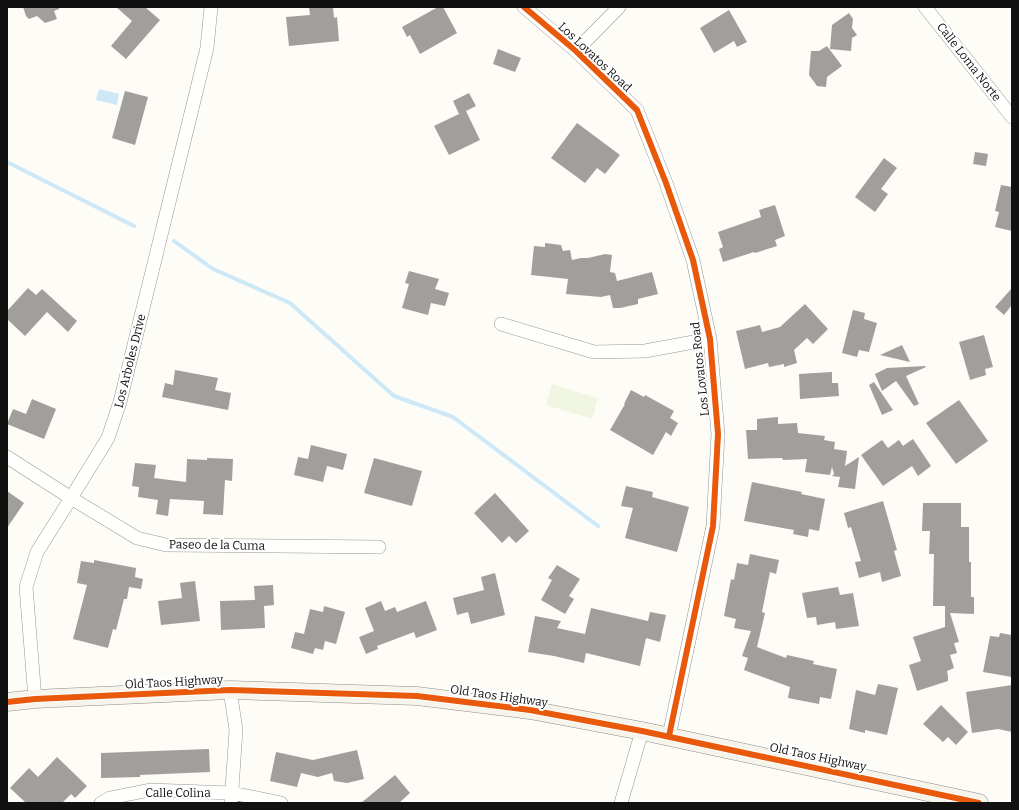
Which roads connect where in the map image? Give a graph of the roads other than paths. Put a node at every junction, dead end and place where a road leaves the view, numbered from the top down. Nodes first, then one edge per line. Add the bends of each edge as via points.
1 (212, 7) edge
2 (524, 7) edge
3 (619, 7) edge
4 (926, 7) edge
5 (576, 52) junction
6 (1012, 117) edge
7 (501, 324) dead end
8 (710, 339) junction
9 (7, 457) edge
10 (71, 498) junction
11 (379, 547) dead end
12 (230, 690) junction
13 (35, 700) junction
14 (7, 702) edge
15 (642, 731) junction
16 (669, 736) junction
17 (232, 798) edge
18 (101, 803) edge
19 (281, 803) edge
20 (621, 803) edge
21 (979, 803) edge

1 - 10 street, Los Arboles Drive via 207,48 120,402 108,438
2 - 5 street, Los Lovatos Road
3 - 5 street
4 - 6 street, Calle Loma Norte
5 - 8 street, Los Lovatos Road via 637,110 693,260
7 - 8 street via 594,352 645,352
8 - 16 street, Los Lovatos Road via 718,434 713,526
9 - 10 street, Paseo de la Cuma
10 - 11 street, Paseo de la Cuma via 137,538 166,545
10 - 13 street, Los Arboles Drive via 37,552 26,587
12 - 13 street, Old Taos Highway
12 - 15 street, Old Taos Highway via 417,696 530,710
12 - 17 street via 236,730
13 - 14 street, Old Taos Highway
15 - 16 street, Old Taos Highway
15 - 20 street
16 - 21 street, Old Taos Highway
17 - 18 street, Calle Colina via 150,790 110,798
17 - 19 street, Calle Colina

